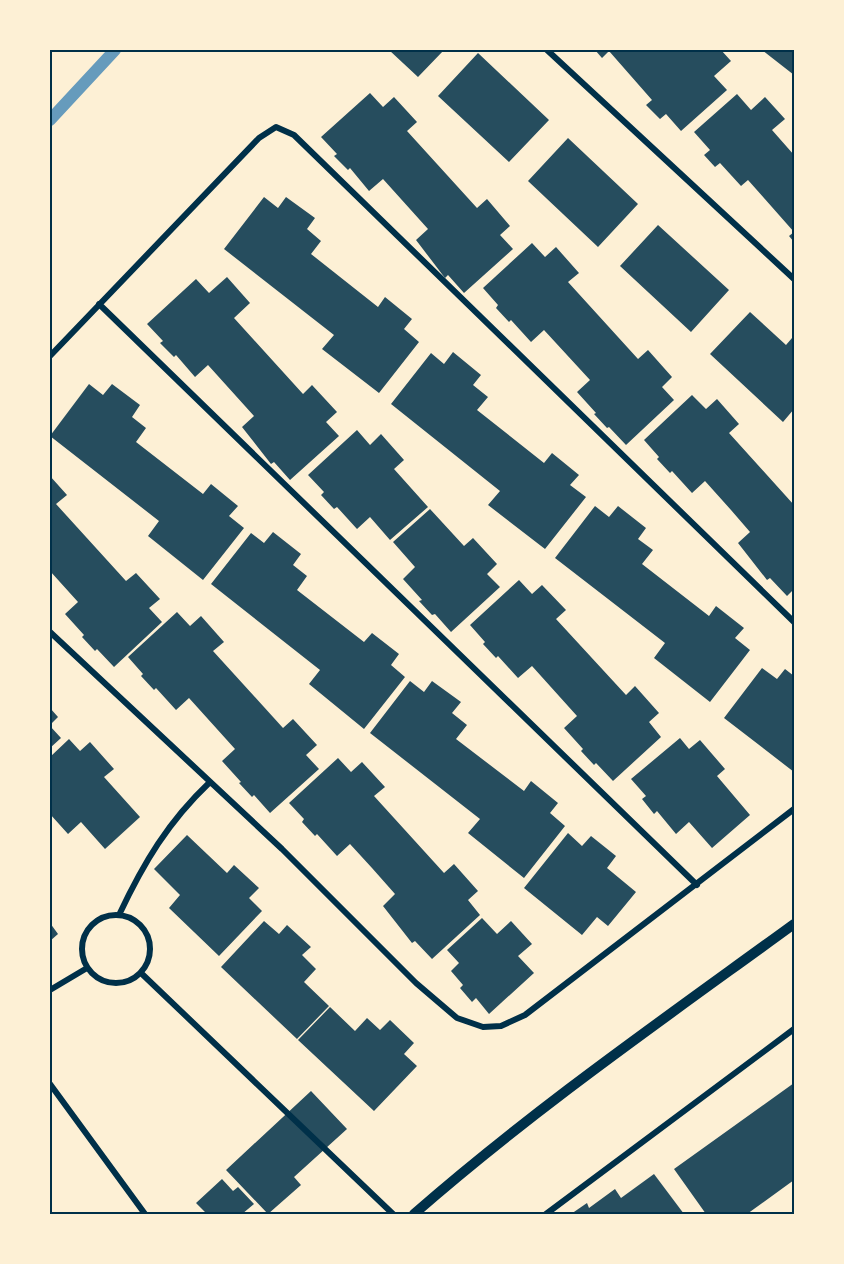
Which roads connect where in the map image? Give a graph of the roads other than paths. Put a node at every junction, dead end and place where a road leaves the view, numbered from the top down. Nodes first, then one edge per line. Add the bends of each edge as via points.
1 (547, 50) edge
2 (795, 279) edge
3 (99, 304) junction
4 (50, 356) edge
5 (795, 622) edge
6 (50, 632) edge
7 (210, 782) junction
8 (795, 809) edge
9 (697, 885) junction
10 (119, 915) junction
11 (795, 924) edge
12 (87, 968) junction
13 (141, 973) junction
14 (50, 990) edge
15 (795, 1029) edge
16 (50, 1084) edge
17 (145, 1215) edge
18 (393, 1215) edge
19 (414, 1215) edge
20 (546, 1215) edge

1 - 2 street
3 - 4 street
3 - 5 street via 259,138 276,127 294,135
3 - 9 street
6 - 7 street
7 - 9 street via 424,990 457,1018 483,1027 501,1026 525,1015
7 - 10 street via 160,838
8 - 9 street
10 - 12 street via 104,917 91,925 83,939 82,954
10 - 13 street via 134,920 145,930 151,944 149,960
11 - 19 street via 548,1103
12 - 13 street via 99,979 113,983 129,981
12 - 14 street
13 - 18 street
15 - 20 street
16 - 17 street

